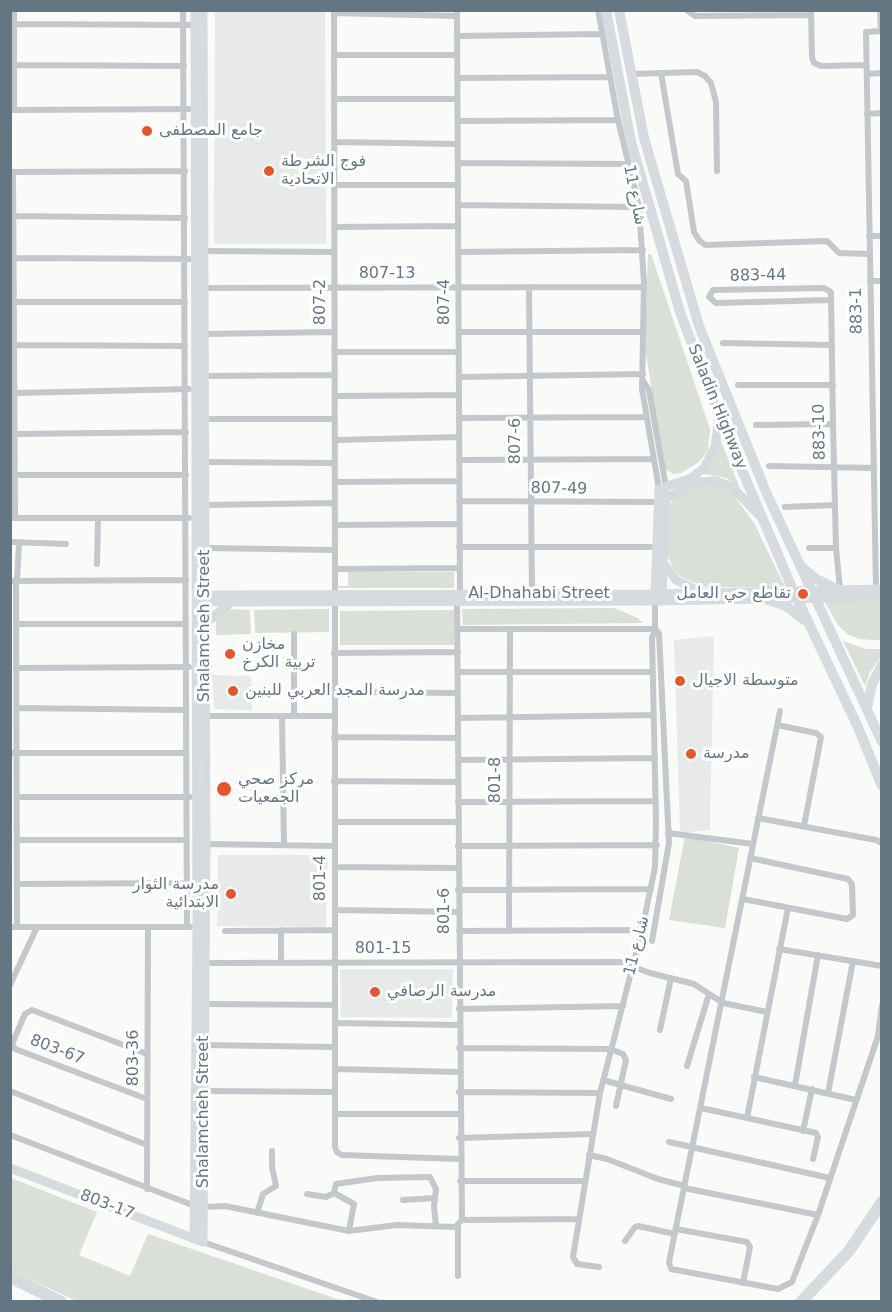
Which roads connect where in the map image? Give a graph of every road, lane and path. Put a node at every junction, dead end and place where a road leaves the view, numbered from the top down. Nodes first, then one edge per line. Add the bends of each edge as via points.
1 (14, 10) edge
2 (183, 10) edge
3 (195, 10) edge
4 (202, 10) edge
5 (598, 10) edge
6 (606, 10) edge
7 (619, 10) edge
8 (880, 10) edge
9 (334, 12) edge
10 (688, 12) edge
11 (457, 13) edge
12 (811, 13) edge
13 (14, 24) junction
14 (184, 25) junction
15 (195, 25) junction
16 (881, 31) edge
17 (601, 34) junction
18 (457, 36) junction
19 (334, 55) junction
20 (457, 55) junction
21 (14, 65) junction
22 (866, 65) junction
23 (184, 66) junction
24 (661, 73) junction
25 (882, 73) edge
26 (867, 74) junction
27 (630, 75) junction
28 (609, 77) junction
29 (457, 78) junction
30 (334, 99) junction
31 (457, 99) junction
32 (195, 109) junction
33 (12, 110) edge
34 (184, 110) junction
35 (882, 113) edge
36 (867, 114) junction
37 (618, 120) junction
38 (458, 121) junction
39 (334, 142) junction
40 (458, 144) junction
41 (458, 163) junction
42 (628, 164) junction
43 (184, 171) junction
44 (717, 171) dead end
45 (12, 172) edge
46 (334, 185) junction
47 (458, 185) junction
48 (458, 205) junction
49 (639, 207) junction
50 (14, 216) junction
51 (185, 218) junction
52 (458, 226) junction
53 (334, 227) junction
54 (869, 236) junction
55 (882, 236) edge
56 (643, 250) junction
57 (334, 252) junction
58 (458, 252) junction
59 (870, 254) junction
60 (200, 255) junction
61 (14, 258) junction
62 (185, 259) junction
63 (870, 281) junction
64 (882, 281) edge
65 (529, 287) junction
66 (644, 287) junction
67 (203, 288) junction
68 (334, 288) junction
69 (459, 288) junction
70 (829, 289) joint
71 (831, 300) junction
72 (14, 302) junction
73 (185, 302) junction
74 (459, 332) junction
75 (529, 332) junction
76 (642, 332) junction
77 (334, 333) junction
78 (203, 334) junction
79 (723, 343) dead end
80 (12, 345) edge
81 (832, 345) junction
82 (185, 346) junction
83 (334, 352) junction
84 (459, 352) junction
85 (643, 374) junction
86 (203, 375) junction
87 (334, 375) junction
88 (529, 375) junction
89 (872, 376) junction
90 (882, 376) edge
91 (459, 377) junction
92 (644, 382) junction
93 (738, 385) dead end
94 (833, 385) junction
95 (191, 389) junction
96 (15, 393) junction
97 (459, 395) junction
98 (334, 396) junction
99 (529, 416) junction
100 (719, 416) junction
101 (646, 417) junction
102 (459, 418) junction
103 (204, 419) junction
104 (335, 419) junction
105 (834, 424) junction
106 (756, 425) dead end
107 (186, 432) junction
108 (15, 434) junction
109 (459, 437) junction
110 (335, 440) junction
111 (530, 459) junction
112 (654, 459) junction
113 (459, 460) junction
114 (204, 462) junction
115 (335, 463) junction
116 (769, 466) dead end
117 (834, 468) junction
118 (874, 468) junction
119 (15, 475) junction
120 (186, 475) junction
121 (459, 481) junction
122 (335, 482) junction
123 (662, 488) junction
124 (663, 500) junction
125 (459, 501) junction
126 (530, 502) junction
127 (335, 503) junction
128 (204, 505) junction
129 (835, 506) junction
130 (785, 507) dead end
131 (13, 518) edge
132 (98, 518) junction
133 (191, 518) junction
134 (763, 518) junction
135 (459, 524) junction
136 (335, 525) junction
137 (878, 539) edge
138 (11, 542) edge
139 (19, 543) junction
140 (66, 544) dead end
141 (459, 547) junction
142 (530, 547) junction
143 (657, 547) junction
144 (204, 548) junction
145 (809, 548) dead end
146 (836, 548) junction
147 (335, 550) junction
148 (10, 560) edge
149 (19, 561) junction
150 (797, 563) junction
151 (96, 564) dead end
152 (664, 564) junction
153 (459, 568) junction
154 (335, 569) junction
155 (186, 580) junction
156 (14, 581) edge
157 (838, 589) junction
158 (880, 592) edge
159 (703, 593) junction
160 (532, 594) junction
161 (795, 594) junction
162 (813, 594) junction
163 (657, 596) junction
164 (458, 597) junction
165 (200, 598) junction
166 (335, 598) junction
167 (766, 599) junction
168 (231, 603) junction
169 (16, 624) junction
170 (186, 624) junction
171 (205, 624) junction
172 (810, 628) junction
173 (458, 629) junction
174 (655, 629) junction
175 (510, 630) junction
176 (294, 634) dead end
177 (458, 651) junction
178 (334, 653) junction
179 (882, 665) edge
180 (191, 667) junction
181 (16, 668) junction
182 (510, 671) junction
183 (458, 672) junction
184 (653, 672) junction
185 (334, 692) junction
186 (458, 693) junction
187 (16, 708) junction
188 (867, 708) junction
189 (186, 710) junction
190 (780, 711) dead end
191 (654, 715) junction
192 (205, 716) junction
193 (282, 716) junction
194 (294, 716) junction
195 (334, 716) junction
196 (510, 717) junction
197 (458, 718) junction
198 (777, 724) junction
199 (334, 737) junction
200 (458, 738) junction
201 (882, 742) edge
202 (13, 753) edge
203 (186, 753) junction
204 (655, 758) junction
205 (510, 759) junction
206 (458, 760) junction
207 (334, 781) junction
208 (458, 782) junction
209 (882, 786) edge
210 (16, 797) junction
211 (191, 797) junction
212 (655, 801) junction
213 (458, 802) junction
214 (509, 802) junction
215 (758, 818) junction
216 (656, 821) junction
217 (668, 821) junction
218 (334, 822) junction
219 (458, 822) junction
220 (804, 826) junction
221 (668, 833) junction
222 (17, 840) junction
223 (186, 840) junction
224 (753, 843) junction
225 (882, 843) edge
226 (206, 844) junction
227 (284, 845) junction
228 (657, 845) junction
229 (335, 846) junction
230 (458, 846) junction
231 (509, 846) junction
232 (750, 858) junction
233 (335, 867) junction
234 (458, 868) junction
235 (186, 882) junction
236 (17, 884) junction
237 (651, 889) junction
238 (459, 890) junction
239 (509, 890) junction
240 (743, 899) junction
241 (788, 908) junction
242 (335, 910) junction
243 (459, 912) junction
244 (14, 927) edge
245 (37, 927) junction
246 (148, 927) junction
247 (192, 927) junction
248 (281, 930) junction
249 (335, 930) junction
250 (642, 930) junction
251 (225, 931) dead end
252 (459, 931) junction
253 (508, 931) junction
254 (652, 940) dead end
255 (779, 949) junction
256 (818, 955) junction
257 (853, 961) junction
258 (281, 962) junction
259 (335, 962) junction
260 (459, 962) junction
261 (205, 963) junction
262 (632, 965) junction
263 (882, 966) edge
264 (671, 978) junction
265 (10, 985) edge
266 (709, 994) junction
267 (723, 1003) junction
268 (205, 1004) junction
269 (335, 1005) junction
270 (882, 1005) edge
271 (622, 1006) junction
272 (459, 1009) junction
273 (767, 1012) junction
274 (335, 1023) junction
275 (459, 1025) junction
276 (660, 1030) dead end
277 (203, 1045) junction
278 (333, 1047) junction
279 (459, 1048) junction
280 (610, 1050) junction
281 (147, 1054) junction
282 (687, 1066) dead end
283 (335, 1069) junction
284 (459, 1072) junction
285 (754, 1077) junction
286 (603, 1080) junction
287 (620, 1085) junction
288 (795, 1085) junction
289 (812, 1089) junction
290 (10, 1091) edge
291 (205, 1091) junction
292 (335, 1092) junction
293 (459, 1092) junction
294 (600, 1093) junction
295 (828, 1093) junction
296 (147, 1099) junction
297 (671, 1099) dead end
298 (856, 1100) junction
299 (616, 1106) dead end
300 (701, 1108) junction
301 (335, 1114) junction
302 (459, 1114) junction
303 (747, 1118) junction
304 (803, 1131) junction
305 (593, 1134) junction
306 (10, 1135) edge
307 (459, 1138) junction
308 (669, 1142) dead end
309 (147, 1145) junction
310 (692, 1148) junction
311 (272, 1151) dead end
312 (589, 1155) junction
313 (459, 1159) junction
314 (813, 1159) dead end
315 (10, 1168) edge
316 (830, 1178) junction
317 (585, 1180) junction
318 (460, 1181) junction
319 (684, 1187) junction
320 (147, 1189) junction
321 (334, 1193) junction
322 (308, 1194) dead end
323 (435, 1198) junction
324 (403, 1200) dead end
325 (882, 1202) edge
326 (200, 1207) junction
327 (257, 1213) junction
328 (818, 1215) junction
329 (579, 1219) junction
330 (460, 1222) junction
331 (436, 1226) junction
332 (349, 1231) junction
333 (675, 1231) junction
334 (199, 1241) junction
335 (625, 1242) dead end
336 (599, 1267) dead end
337 (458, 1276) dead end
338 (10, 1279) edge
339 (743, 1283) junction
340 (61, 1302) edge
341 (377, 1302) edge
342 (801, 1302) edge

1 - 13 street
2 - 14 street
3 - 15 street, Shalamcheh Street
4 - 60 street, Shalamcheh Street
5 - 17 street, شارع 11
6 - 100 main road, Saladin Highway via 647,205 668,280
7 - 27 main road, Saladin Highway
8 - 16 street
9 - 11 street
9 - 19 street, 807-2
10 - 12 street via 695,16
11 - 18 street, 807-4
12 - 22 street via 814,63
13 - 14 street
13 - 21 street
14 - 15 street
14 - 23 street
15 - 32 street, Shalamcheh Street
16 - 22 street, 883-1 via 866,32
17 - 18 street
17 - 28 street, شارع 11
18 - 20 street, 807-4
19 - 20 street
19 - 30 street, 807-2
20 - 29 street, 807-4
21 - 23 street
21 - 33 street
22 - 26 street, 883-1
23 - 34 street
24 - 27 street
24 - 44 street via 699,72 711,83 716,102
24 - 59 street via 678,172 686,181 694,232 699,240 705,245 825,241 839,253
25 - 26 street
26 - 36 street, 883-1
27 - 150 main road, Saladin Highway via 661,203 699,326
28 - 29 street
28 - 37 street, شارع 11
29 - 31 street, 807-4
30 - 31 street
30 - 39 street, 807-2
31 - 38 street, 807-4
32 - 34 street
32 - 60 street, Shalamcheh Street
33 - 34 street
34 - 43 street
35 - 36 street
36 - 54 street, 883-1
37 - 38 street
37 - 42 street, شارع 11
38 - 40 street, 807-4
39 - 40 street
39 - 46 street, 807-2
40 - 41 street, 807-4
41 - 42 street
41 - 47 street, 807-4
42 - 49 street, شارع 11
43 - 45 street
43 - 51 street
45 - 50 street
46 - 47 street
46 - 53 street, 807-2
47 - 48 street, 807-4
48 - 49 street
48 - 52 street, 807-4
49 - 56 street, شارع 11
50 - 51 street
50 - 61 street
51 - 62 street
52 - 53 street
52 - 58 street, 807-4
53 - 57 street, 807-2
54 - 55 street
54 - 59 street, 883-1
56 - 58 street
56 - 66 street, شارع 11
57 - 60 street
57 - 68 street, 807-2
58 - 69 street, 807-4
59 - 63 street, 883-1
60 - 62 street
60 - 67 street, Shalamcheh Street
60 - 95 street, Shalamcheh Street
61 - 62 street
61 - 72 street
62 - 73 street
63 - 64 street
63 - 89 street, 883-1
65 - 66 street, 807-13
65 - 69 street, 807-13
65 - 75 street, 807-6
66 - 76 street, شارع 11
67 - 68 street, 807-13
67 - 78 street, Shalamcheh Street
68 - 69 street, 807-13
68 - 77 street, 807-2
69 - 74 street, 807-4
70 - 71 street, 883-10
70 - 71 street, 883-44 via 713,290 709,297 716,303
71 - 81 street, 883-10
72 - 73 street
72 - 80 street
73 - 82 street
74 - 75 street
74 - 84 street, 807-4
75 - 76 street
75 - 88 street, 807-6
76 - 85 street, شارع 11
77 - 78 street
77 - 83 street, 807-2
78 - 86 street, Shalamcheh Street
79 - 81 street
80 - 82 street
80 - 96 street
81 - 94 street, 883-10
82 - 95 street
83 - 84 street
83 - 87 street, 807-2
84 - 91 street, 807-4
85 - 88 street
85 - 92 street, شارع 11
86 - 87 street
86 - 103 street, Shalamcheh Street
87 - 98 street, 807-2
88 - 91 street
88 - 99 street, 807-6
89 - 90 street
89 - 118 street, 883-1
91 - 97 street, 807-4
92 - 101 street, شارع 11
92 - 123 street, شارع 11 via 649,390
93 - 94 street
94 - 105 street, 883-10
95 - 96 street
95 - 107 street
95 - 133 street, Shalamcheh Street
96 - 108 street
97 - 98 street
97 - 102 street, 807-4
98 - 104 street, 807-2
99 - 101 street
99 - 102 street
99 - 111 street, 807-6
100 - 123 street via 715,447 708,463 691,478
100 - 134 main road, Saladin Highway
101 - 112 street, شارع 11
102 - 109 street, 807-4
103 - 104 street
103 - 114 street, Shalamcheh Street
104 - 110 street, 807-2
105 - 106 street
105 - 117 street, 883-10
107 - 108 street
107 - 120 street
108 - 119 street
109 - 110 street
109 - 113 street, 807-4
110 - 115 street, 807-2
111 - 112 street
111 - 113 street
111 - 126 street, 807-6
112 - 123 street, شارع 11
113 - 121 street, 807-4
114 - 115 street
114 - 128 street, Shalamcheh Street
115 - 122 street, 807-2
116 - 117 street
117 - 118 street
117 - 129 street, 883-10
118 - 137 street, 883-1
119 - 120 street
119 - 131 street
120 - 133 street
121 - 122 street
121 - 125 street, 807-4
122 - 127 street, 807-2
123 - 124 street, شارع 11
124 - 126 street, 807-49
124 - 134 street via 697,482 716,481 732,487
124 - 143 street, شارع 11
124 - 152 street, شارع 11
125 - 126 street, 807-49
125 - 135 street, 807-4
126 - 142 street, 807-6
127 - 128 street
127 - 136 street, 807-2
128 - 144 street, Shalamcheh Street
129 - 130 street
129 - 146 street, 883-10
131 - 132 street
132 - 133 street
132 - 151 street
133 - 155 street
133 - 165 street, Shalamcheh Street
134 - 161 main road, Saladin Highway
135 - 136 street
135 - 141 street, 807-4
136 - 147 street, 807-2
137 - 158 street, 883-1
138 - 139 street
139 - 140 street
139 - 149 street
141 - 142 street
141 - 153 street, 807-4
142 - 143 street
142 - 160 street, 807-6
143 - 163 street, شارع 11
144 - 147 street
144 - 165 street, Shalamcheh Street
145 - 146 street
146 - 157 street, 883-10
147 - 154 street, 807-2
148 - 149 street
149 - 156 street
150 - 157 main road via 816,579
150 - 162 main road, Saladin Highway
152 - 159 street via 676,580
152 - 163 street, شارع 11
153 - 154 street
153 - 164 street, 807-4
154 - 166 street, 807-2
155 - 156 street
155 - 170 street
156 - 169 street
157 - 158 street, Al-Dhahabi Street
157 - 162 street, Al-Dhahabi Street
158 - 162 street, Al-Dhahabi Street
159 - 161 street, Al-Dhahabi Street
159 - 163 street, Al-Dhahabi Street
160 - 163 street, Al-Dhahabi Street
160 - 164 street, Al-Dhahabi Street
161 - 162 street, Al-Dhahabi Street
161 - 167 street, Al-Dhahabi Street
161 - 172 main road, Saladin Highway
162 - 188 main road, Saladin Highway
163 - 164 street, Al-Dhahabi Street
163 - 167 street, Al-Dhahabi Street
163 - 174 street, شارع 11
164 - 166 street, Al-Dhahabi Street
164 - 173 street, 801-6
165 - 166 street, Al-Dhahabi Street
165 - 168 street, Al-Dhahabi Street
165 - 171 street, Shalamcheh Street
165 - 180 street, Shalamcheh Street
166 - 168 street, Al-Dhahabi Street
166 - 178 street, 801-4
167 - 172 main road via 786,606
168 - 171 street
169 - 170 street
169 - 181 street
170 - 180 street
171 - 192 street, Shalamcheh Street
172 - 209 main road, Saladin Highway
173 - 175 street
173 - 177 street, 801-6
174 - 175 street
174 - 184 street, شارع 11
174 - 217 street via 662,640
175 - 182 street, 801-8
176 - 194 street
177 - 178 street
177 - 183 street, 801-6
178 - 185 street, 801-4
179 - 188 main road via 872,684
180 - 181 street
180 - 189 street
180 - 211 street, Shalamcheh Street
181 - 187 street
182 - 183 street
182 - 184 street
182 - 196 street, 801-8
183 - 186 street, 801-6
184 - 191 street, شارع 11
185 - 186 street
185 - 195 street, 801-4
186 - 197 street, 801-6
187 - 189 street
187 - 202 street
188 - 201 main road, Saladin Highway
189 - 203 street
190 - 198 street
191 - 196 street
191 - 204 street, شارع 11
192 - 193 street
192 - 226 street, Shalamcheh Street
193 - 194 street
193 - 227 street
194 - 195 street
195 - 199 street, 801-4
196 - 197 street
196 - 205 street, 801-8
197 - 200 street, 801-6
198 - 215 street
198 - 220 street via 821,737
199 - 200 street
199 - 207 street, 801-4
200 - 206 street, 801-6
202 - 203 street
202 - 210 street
203 - 211 street
204 - 205 street
204 - 212 street, شارع 11
205 - 206 street
205 - 214 street, 801-8
206 - 208 street, 801-6
207 - 208 street
207 - 218 street, 801-4
208 - 213 street, 801-6
210 - 211 street
210 - 222 street
211 - 223 street
211 - 247 street, Shalamcheh Street
212 - 214 street
212 - 216 street, شارع 11
213 - 214 street
213 - 219 street, 801-6
214 - 231 street, 801-8
215 - 220 street
215 - 224 street
216 - 217 street
216 - 228 street, شارع 11
217 - 221 street
218 - 219 street
218 - 229 street, 801-4
219 - 230 street, 801-6
220 - 225 street
221 - 224 street
221 - 254 street
222 - 223 street
222 - 236 street
223 - 235 street
224 - 232 street
226 - 227 street
226 - 261 street, Shalamcheh Street
227 - 229 street
228 - 231 street
228 - 237 street, شارع 11
229 - 233 street, 801-4
230 - 231 street
230 - 234 street, 801-6
231 - 239 street, 801-8
232 - 240 street
232 - 241 street via 844,877 851,882 853,915 849,919
233 - 234 street
233 - 242 street, 801-4
234 - 238 street, 801-6
235 - 236 street
235 - 247 street
236 - 244 street
237 - 239 street
237 - 250 street, شارع 11
238 - 239 street
238 - 243 street, 801-6
239 - 253 street, 801-8
240 - 241 street
240 - 267 street
241 - 255 street
242 - 243 street
242 - 249 street, 801-4
243 - 252 street, 801-6
244 - 245 street
245 - 246 street
245 - 265 street
246 - 247 street
246 - 281 street, 803-36
247 - 326 street, Shalamcheh Street
248 - 249 street
248 - 251 street
248 - 258 street
249 - 259 street, 801-4
250 - 253 street
250 - 262 street, شارع 11
252 - 253 street
252 - 260 street, 801-6
255 - 256 street
255 - 273 street
256 - 257 street
256 - 288 street
257 - 263 street
257 - 295 street
258 - 259 street, 801-15
258 - 261 street, 801-15
259 - 260 street, 801-15
259 - 269 street, 801-4
260 - 262 street, 801-15
260 - 272 street, 801-6
261 - 268 street, Shalamcheh Street
262 - 264 street, 801-15
262 - 271 street, شارع 11
264 - 266 street, 801-15 via 694,984
264 - 276 street
266 - 267 street, 801-15
266 - 282 street
267 - 273 street
267 - 300 street
268 - 269 street
268 - 277 street, Shalamcheh Street
269 - 274 street, 801-4
270 - 298 street via 878,1036
271 - 272 street
271 - 280 street, شارع 11
272 - 275 street, 801-6
273 - 285 street
274 - 275 street
274 - 278 street, 801-4
275 - 279 street, 801-6
277 - 278 street
277 - 291 street, Shalamcheh Street
278 - 283 street, 801-4
279 - 280 street
279 - 284 street, 801-6
280 - 286 street, شارع 11
280 - 287 street via 626,1056
281 - 296 street, 803-36
281 - 296 street, 803-67 via 32,1010 25,1014 12,1044 15,1049
283 - 284 street
283 - 292 street, 801-4
284 - 293 street, 801-6
285 - 288 street
285 - 303 street
286 - 287 street
286 - 294 street, شارع 11
287 - 297 street
287 - 299 street
288 - 289 street
289 - 295 street
289 - 304 street
290 - 309 street
291 - 292 street
291 - 326 street, Shalamcheh Street
292 - 301 street, 801-4
293 - 294 street
293 - 302 street, 801-6
294 - 305 street, شارع 11
295 - 298 street
296 - 309 street, 803-36
298 - 316 street
300 - 303 street
300 - 310 street
301 - 302 street
301 - 313 street, 801-4 via 337,1152 342,1155
302 - 307 street, 801-6
303 - 304 street
304 - 314 street via 818,1136
305 - 307 street
305 - 312 street, شارع 11
306 - 320 street
307 - 313 street, 801-6
308 - 310 street
309 - 320 street, 803-36
310 - 316 street
310 - 319 street
311 - 327 street via 276,1186 263,1194
312 - 317 street, شارع 11
312 - 319 street
313 - 318 street, 801-6
315 - 334 street, 803-17
316 - 328 street
317 - 318 street
317 - 329 street, شارع 11
318 - 330 street, 801-6
319 - 328 street
319 - 333 street
320 - 326 street
321 - 322 street via 326,1197
321 - 323 street via 336,1184 346,1182 430,1178 436,1189
321 - 332 street via 354,1204
323 - 324 street
323 - 331 street
325 - 342 highway via 849,1251
326 - 327 street via 221,1205
326 - 334 street, Shalamcheh Street
327 - 332 street
328 - 339 street via 788,1286 778,1289
329 - 330 street
329 - 336 street, شارع 11 via 574,1261
330 - 331 street
330 - 337 street, 801-6
331 - 332 street via 397,1225
333 - 335 street via 638,1226
333 - 339 street via 671,1269
333 - 339 street via 747,1242 750,1247
334 - 341 street
338 - 340 highway

